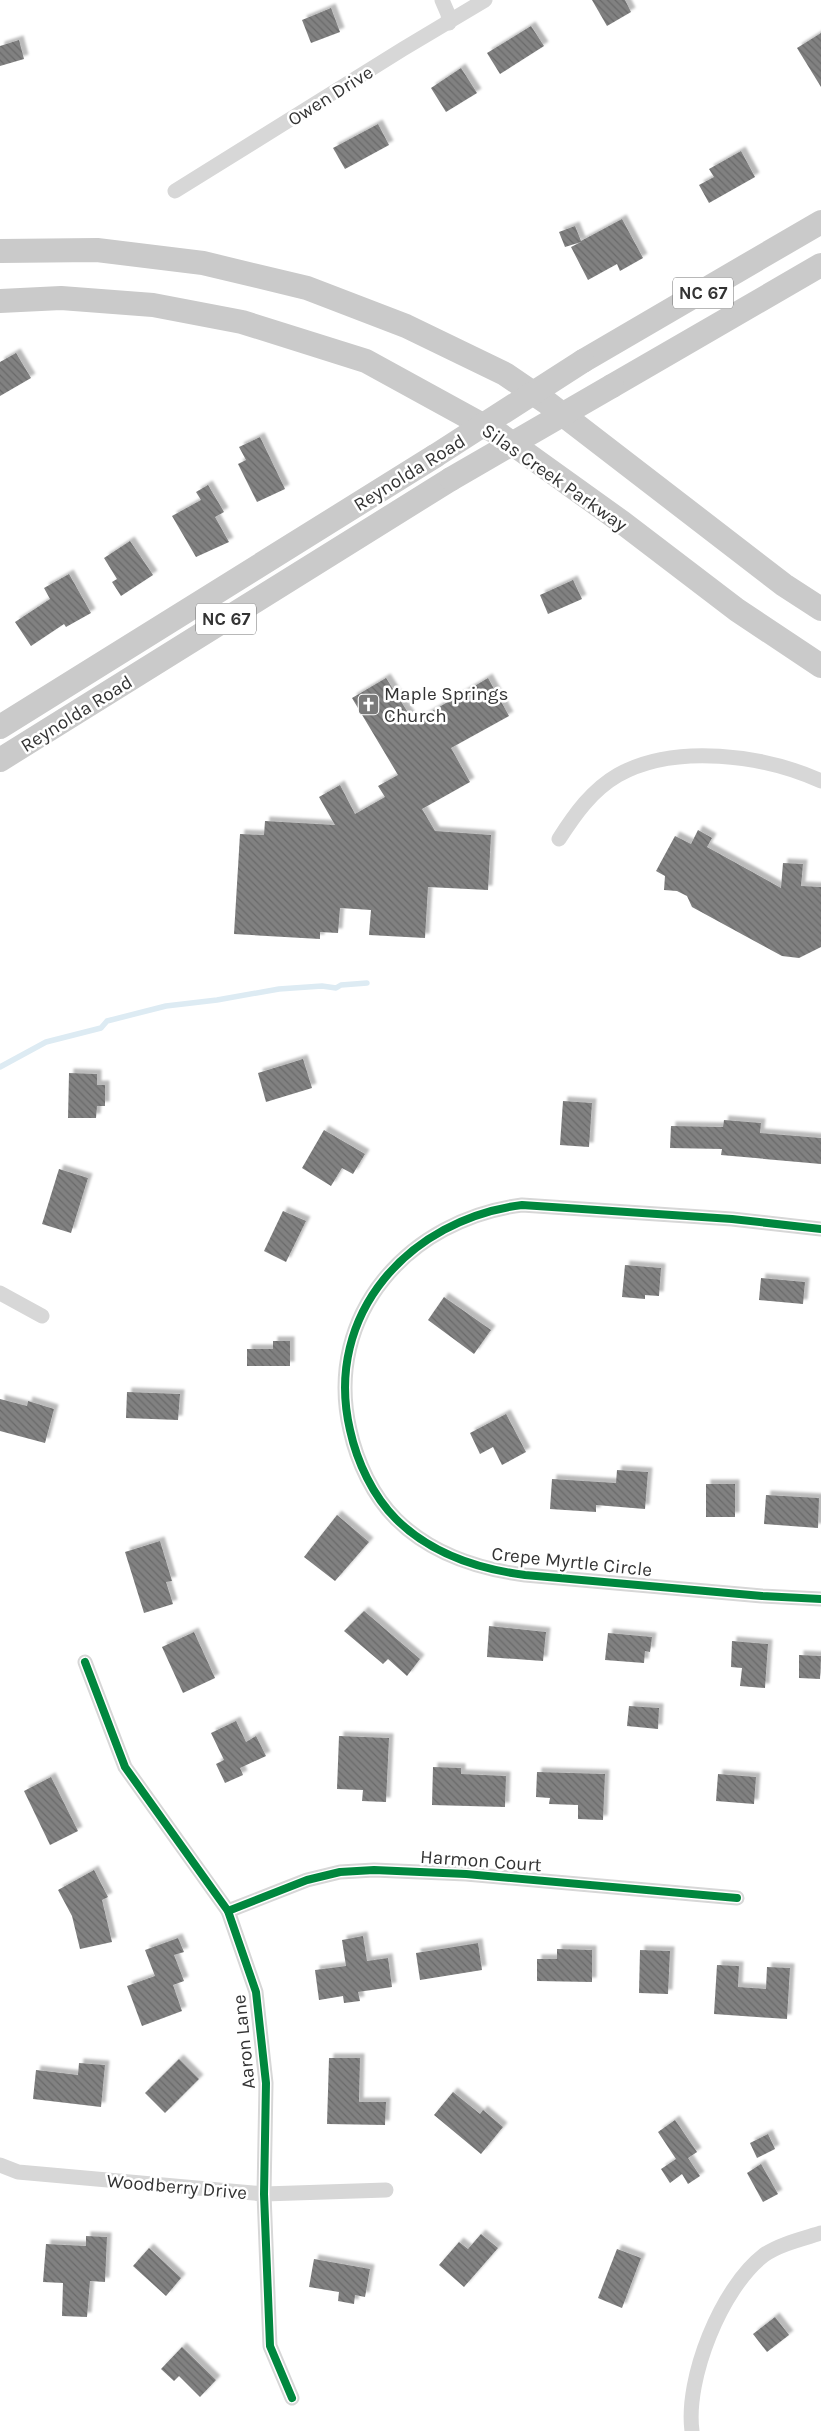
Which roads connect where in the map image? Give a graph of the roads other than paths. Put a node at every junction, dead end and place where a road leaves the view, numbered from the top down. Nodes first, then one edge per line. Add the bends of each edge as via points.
1 (442, 0) edge
2 (485, 0) edge
3 (449, 23) junction
4 (175, 191) dead end
5 (821, 222) edge
6 (0, 251) edge
7 (821, 265) edge
8 (0, 301) edge
9 (821, 609) edge
10 (821, 666) edge
11 (0, 727) edge
12 (0, 760) edge
13 (821, 781) edge
14 (559, 839) dead end
15 (821, 1228) edge
16 (0, 1293) edge
17 (42, 1316) dead end
18 (821, 1599) edge
19 (84, 1662) dead end
20 (737, 1898) dead end
21 (228, 1911) junction
22 (0, 2165) edge
23 (386, 2190) dead end
24 (264, 2194) junction
25 (821, 2233) edge
26 (292, 2398) dead end
27 (692, 2431) edge

1 - 3 street
2 - 3 street, Owen Drive
3 - 4 street, Owen Drive
5 - 11 main road, Reynolda Road / NC 67, bridge via 583,361
6 - 9 main road via 97,250 203,263 307,288 406,326 512,379 549,404 784,585
7 - 12 main road, Reynolda Road / NC 67, bridge via 451,478
8 - 10 main road, Silas Creek Parkway via 61,298 154,305 242,322 366,362 498,434 737,610
13 - 14 street via 797,770 731,757 687,757 653,762 618,775 597,790 578,810
15 - 18 street, Crepe Myrtle Circle via 522,1205 465,1220 441,1230 378,1285 365,1307 353,1339 344,1388 353,1447 380,1499 396,1519 416,1535 468,1564 526,1575
16 - 17 street
19 - 21 street, Aaron Lane via 125,1767
20 - 21 street, Harmon Court via 466,1874 374,1870 340,1872 307,1880
21 - 24 street, Aaron Lane via 256,1992 266,2083
22 - 24 street, Woodberry Drive via 18,2172
23 - 24 street, Woodberry Drive
24 - 26 street, Aaron Lane via 270,2346
25 - 27 street via 764,2255 732,2293 708,2339 696,2371

